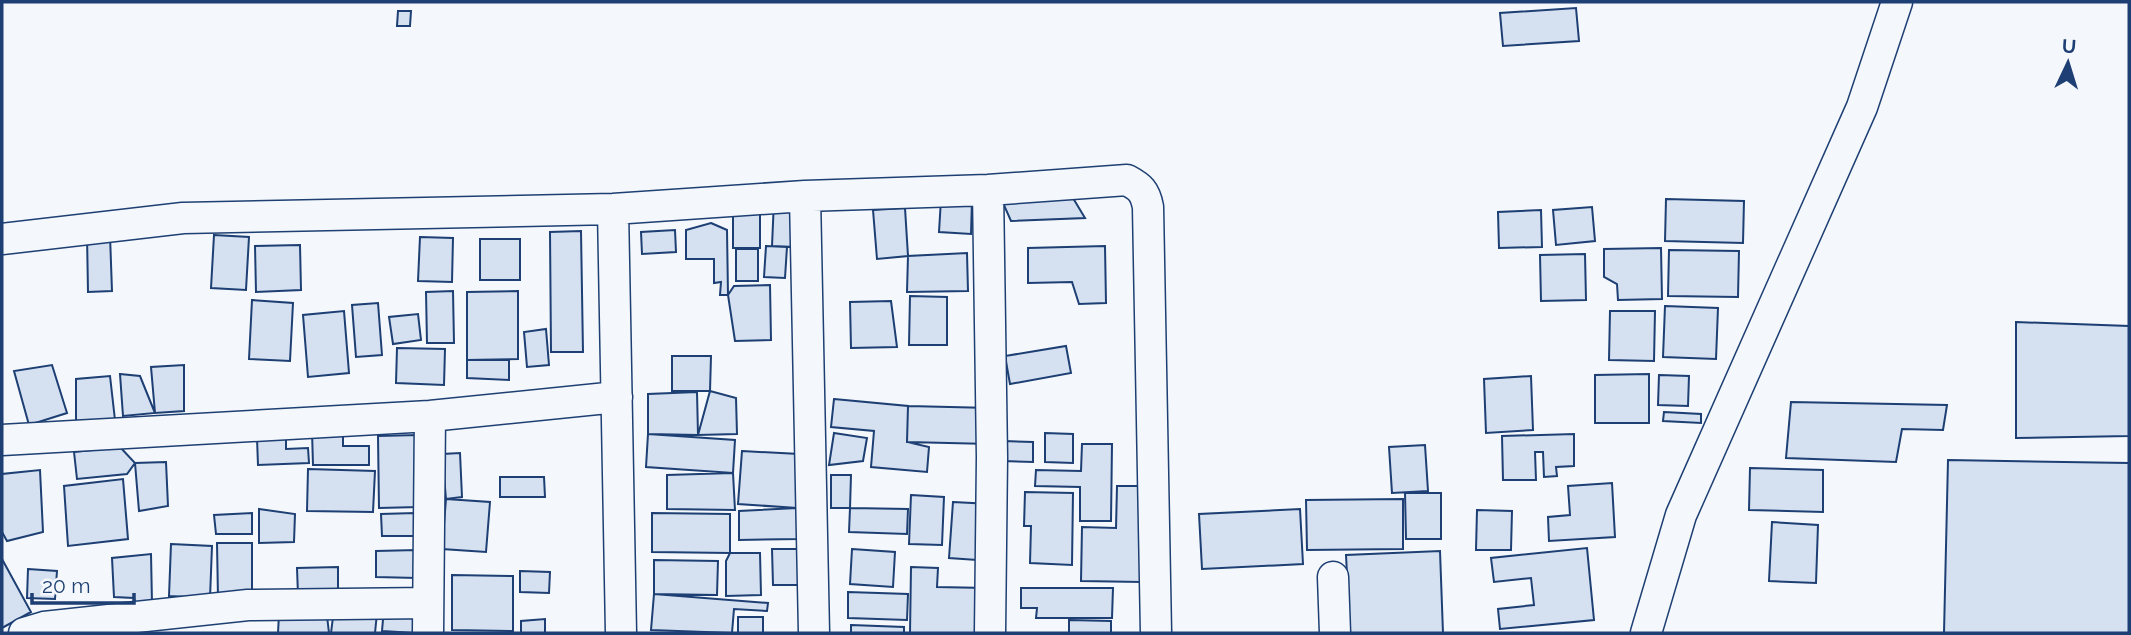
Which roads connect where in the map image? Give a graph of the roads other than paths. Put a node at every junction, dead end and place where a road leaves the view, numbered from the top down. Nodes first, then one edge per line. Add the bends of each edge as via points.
1 (1897, 2) edge
2 (988, 190) junction
3 (805, 196) junction
4 (613, 209) junction
5 (2, 239) edge
6 (617, 397) junction
7 (430, 416) junction
8 (2, 440) edge
9 (1333, 577) dead end
10 (428, 603) junction
11 (249, 619) edge
12 (24, 633) edge
13 (428, 633) edge
14 (621, 633) edge
15 (814, 633) edge
16 (990, 633) edge
17 (1156, 633) edge
18 (1335, 633) edge
19 (1646, 633) edge

1 - 19 street via 1862,107 1681,515
2 - 3 street
2 - 16 street
2 - 17 street via 1127,180 1146,195
3 - 4 street
3 - 15 street
4 - 5 street via 183,218
4 - 6 street
6 - 7 street
6 - 14 street
7 - 8 street
7 - 10 street
9 - 18 street
10 - 11 street
10 - 13 street
11 - 12 street via 44,627

